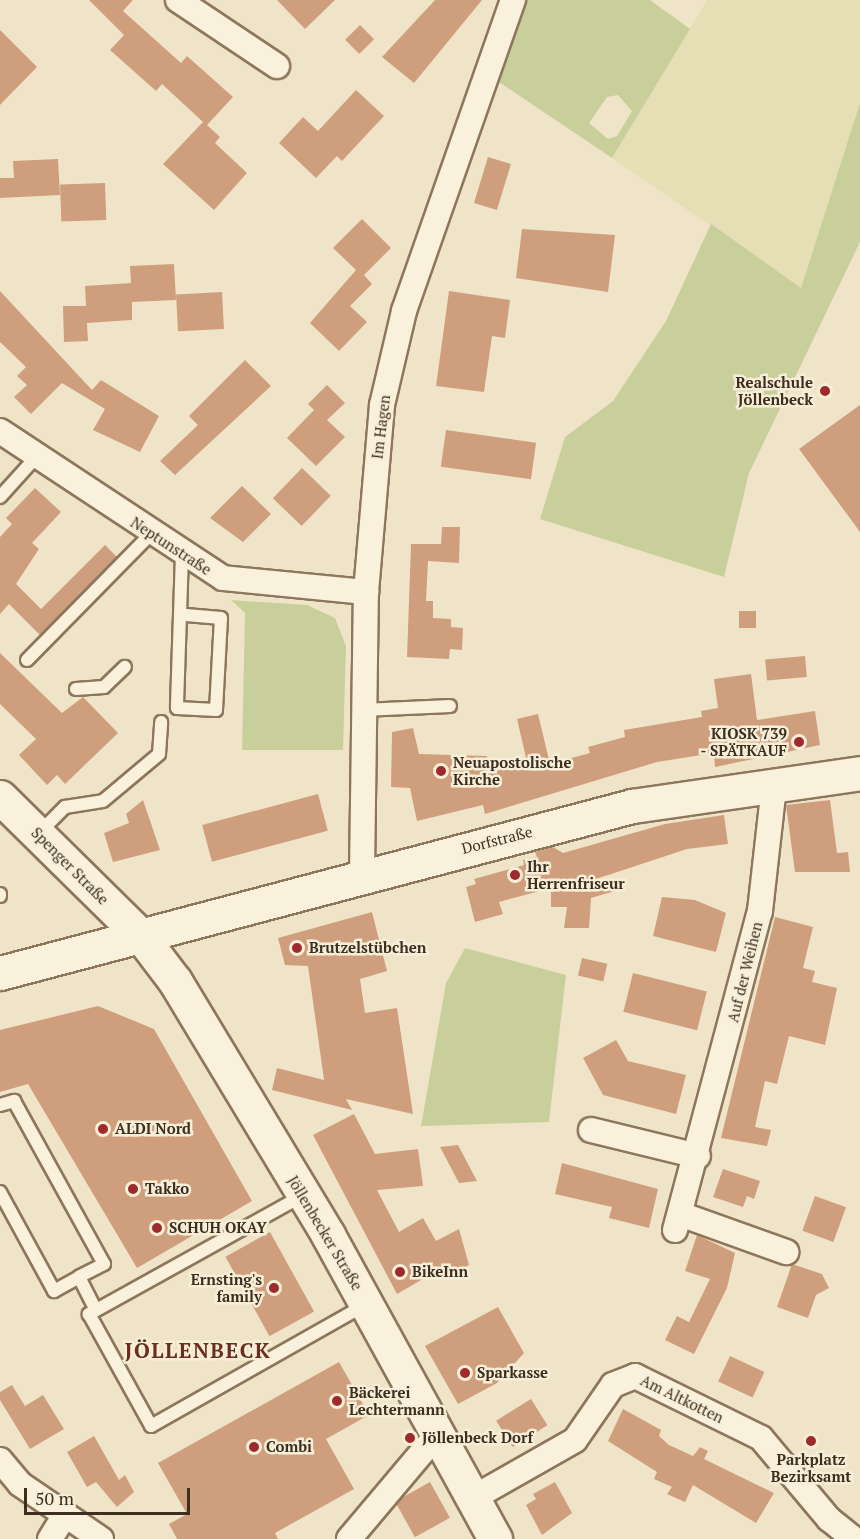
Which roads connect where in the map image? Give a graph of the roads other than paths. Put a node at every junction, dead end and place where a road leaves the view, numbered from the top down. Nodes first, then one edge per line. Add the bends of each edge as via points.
1 (178, 0) edge
2 (513, 0) edge
3 (277, 66) dead end
4 (0, 430) edge
5 (37, 456) junction
6 (0, 497) edge
7 (151, 534) junction
8 (182, 554) junction
9 (366, 592) junction
10 (183, 615) junction
11 (27, 660) dead end
12 (125, 667) dead end
13 (76, 689) dead end
14 (450, 706) dead end
15 (363, 710) junction
16 (161, 722) dead end
17 (860, 773) edge
18 (774, 786) junction
19 (0, 797) edge
20 (38, 834) junction
21 (362, 873) junction
22 (140, 935) junction
23 (0, 973) edge
24 (0, 1105) edge
25 (591, 1130) dead end
26 (698, 1156) junction
27 (0, 1192) edge
28 (302, 1196) junction
29 (786, 1252) dead end
30 (79, 1277) junction
31 (368, 1304) junction
32 (93, 1312) junction
33 (439, 1432) junction
34 (0, 1460) edge
35 (473, 1498) junction
36 (64, 1517) junction
37 (50, 1539) edge
38 (101, 1539) edge
39 (350, 1539) edge
40 (495, 1539) edge
41 (854, 1539) edge

1 - 3 street
2 - 9 street, Im Hagen via 404,311 380,422
4 - 5 street, Neptunstraße
5 - 6 lane
5 - 7 street, Neptunstraße
7 - 8 street, Neptunstraße
7 - 11 lane
8 - 9 street, Neptunstraße via 223,578 248,585
8 - 10 lane via 178,597
9 - 15 street, Im Hagen
10 - 10 lane via 221,618 216,710 177,708
12 - 13 lane via 104,687
14 - 15 lane
15 - 21 street, Im Hagen
16 - 20 lane via 159,754 103,801 65,807
17 - 18 main road, Dorfstraße
18 - 21 main road, Dorfstraße via 632,806
18 - 26 street, Auf der Weihen via 760,911
19 - 20 main road, Spenger Straße
20 - 22 main road, Spenger Straße
21 - 22 main road, Dorfstraße
22 - 23 main road, Dorfstraße
22 - 28 main road, Jöllenbecker Straße via 175,981
24 - 30 lane via 14,1101 104,1264
25 - 26 street
26 - 29 street, Auf der Weihen via 678,1222
27 - 30 lane via 54,1291
28 - 31 main road, Jöllenbecker Straße
28 - 32 lane
30 - 32 lane
31 - 32 lane via 151,1426
31 - 33 main road, Jöllenbecker Straße
33 - 35 main road, Jöllenbecker Straße
33 - 39 street
34 - 36 street via 20,1484
35 - 40 main road, Jöllenbecker Straße
35 - 41 street, Am Altkotten via 574,1440 613,1385 635,1376 761,1438 829,1519
36 - 37 street
36 - 38 street

